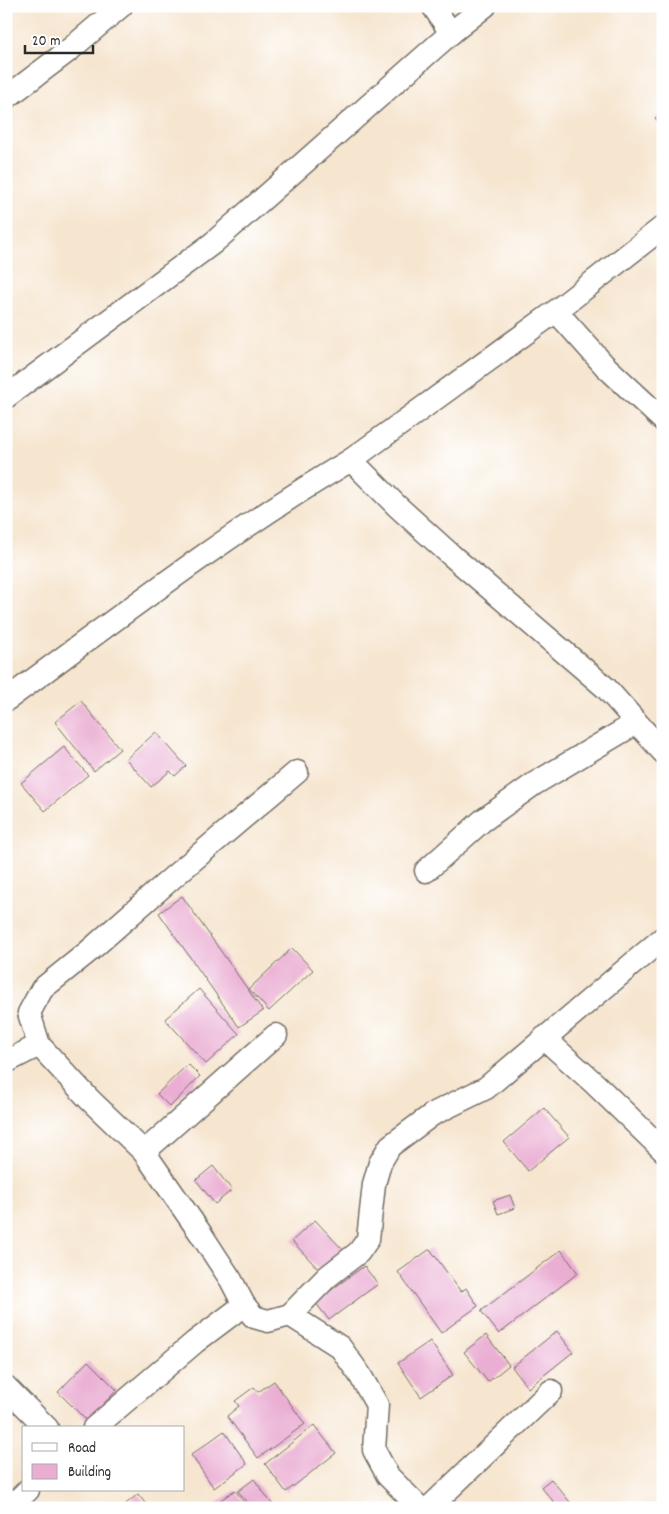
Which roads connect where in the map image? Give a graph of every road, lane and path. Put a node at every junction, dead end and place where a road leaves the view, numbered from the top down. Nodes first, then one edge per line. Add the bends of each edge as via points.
1 (121, 6) edge
2 (433, 6) edge
3 (484, 6) edge
4 (451, 33) junction
5 (6, 98) edge
6 (663, 227) edge
7 (556, 311) junction
8 (6, 397) edge
9 (663, 420) edge
10 (351, 460) junction
11 (6, 700) edge
12 (636, 723) junction
13 (663, 752) edge
14 (297, 772) dead end
15 (426, 871) dead end
16 (663, 938) edge
17 (276, 1035) dead end
18 (544, 1038) junction
19 (39, 1045) junction
20 (6, 1062) edge
21 (663, 1150) edge
22 (144, 1152) junction
23 (244, 1305) junction
24 (290, 1316) junction
25 (6, 1387) edge
26 (551, 1390) dead end
27 (45, 1426) edge
28 (96, 1426) edge
29 (26, 1492) edge
30 (10, 1508) edge
31 (420, 1508) edge
32 (428, 1508) edge

1 - 5 street
2 - 4 street
3 - 4 street
4 - 8 street via 213,243
6 - 7 street
7 - 9 street via 612,372
7 - 10 street
10 - 11 street via 289,498 151,593
10 - 12 street via 451,555 606,688
12 - 13 street
12 - 15 street via 534,784 482,821
14 - 19 street via 42,989 29,1013
16 - 18 street
17 - 22 street
18 - 21 street
18 - 24 street via 486,1088 433,1114 390,1146 380,1162 374,1184 368,1239 359,1252 327,1277
19 - 20 street
19 - 22 street
22 - 23 street via 231,1280
23 - 24 street via 254,1317 268,1321
23 - 28 street via 194,1342
24 - 31 street via 340,1347 360,1375 377,1405 374,1450 388,1476
25 - 27 street
26 - 32 street
29 - 30 street

